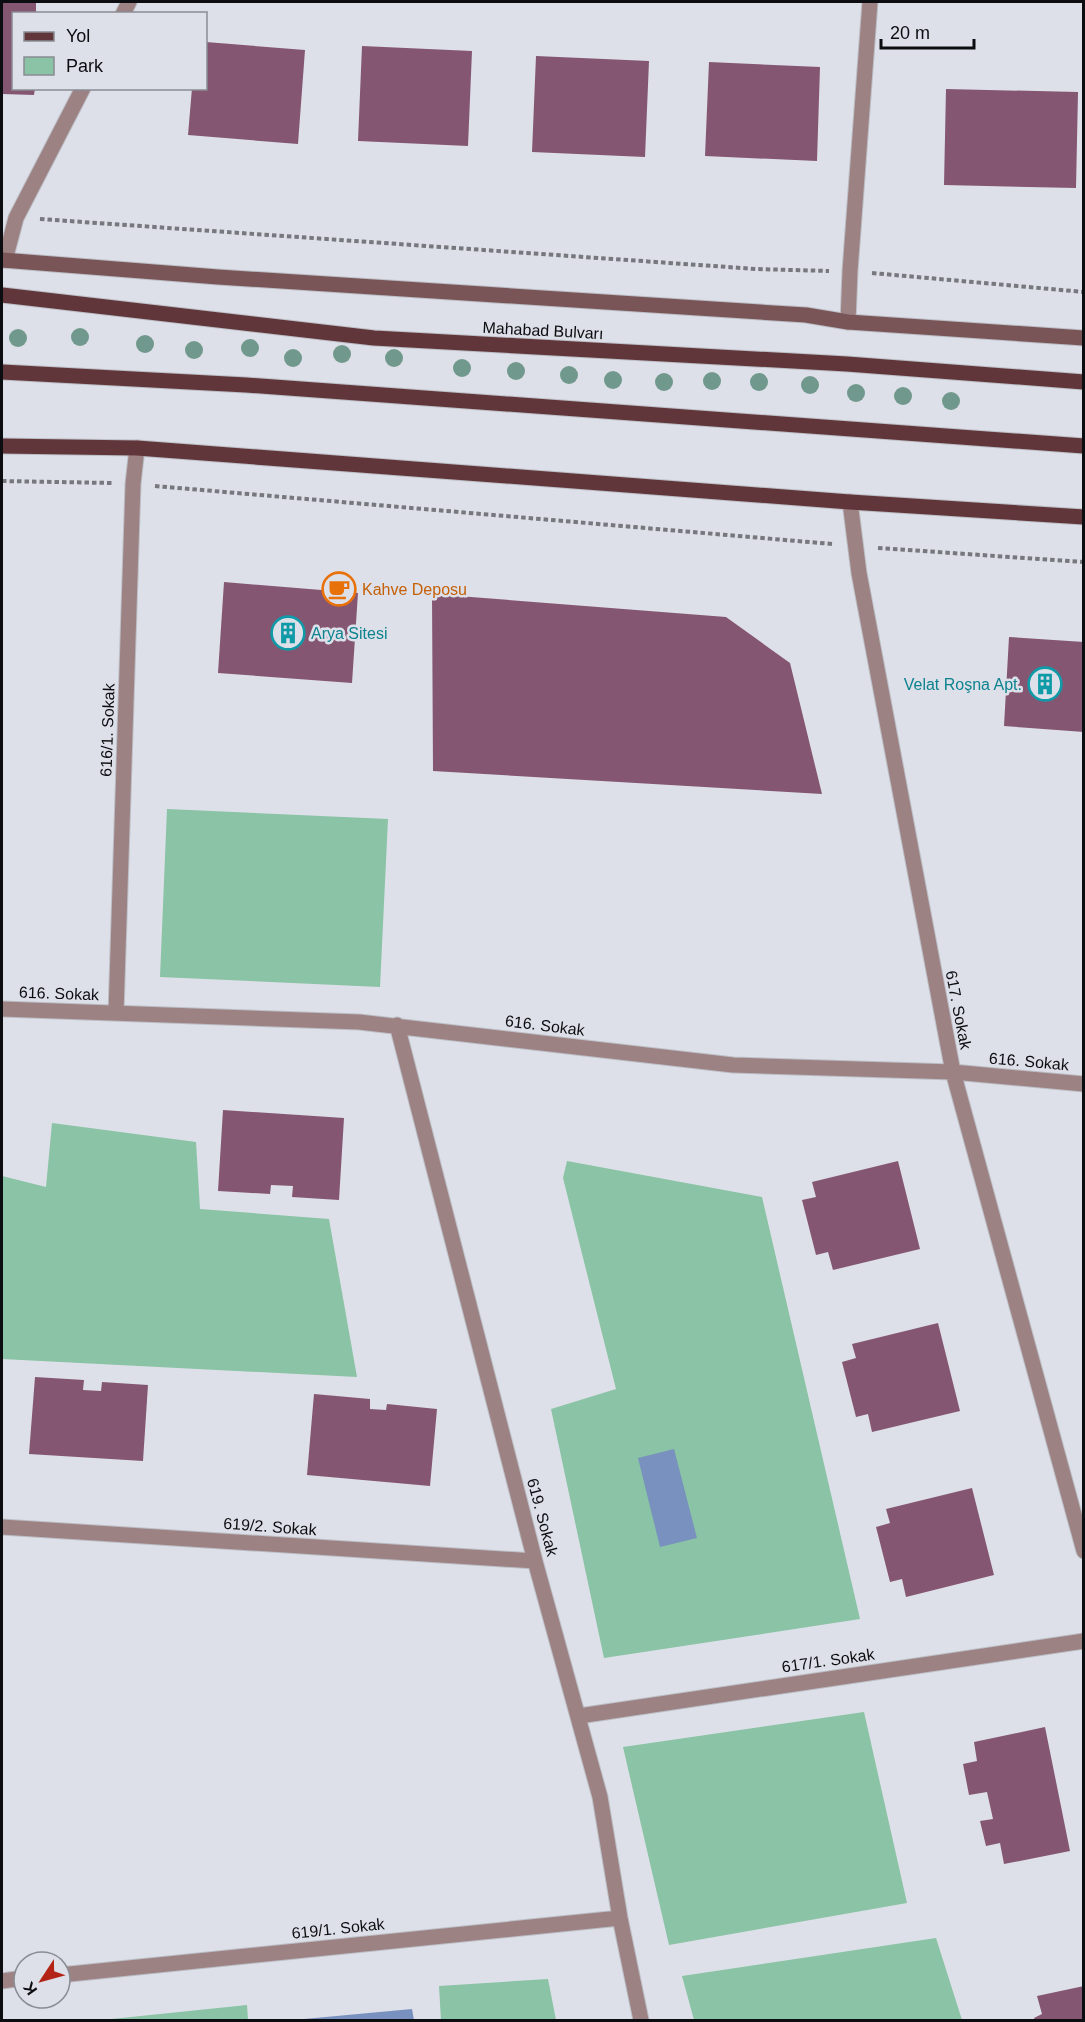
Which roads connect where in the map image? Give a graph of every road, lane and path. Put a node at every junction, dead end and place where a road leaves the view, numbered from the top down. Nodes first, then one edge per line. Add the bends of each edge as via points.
1 (870, 2) edge
2 (82, 90) edge
3 (16, 218) junction
4 (3, 260) edge
5 (850, 271) junction
6 (1083, 292) edge
7 (2, 295) edge
8 (848, 321) junction
9 (1083, 338) edge
10 (2, 372) edge
11 (1083, 382) edge
12 (2, 446) edge
13 (1083, 446) edge
14 (136, 448) junction
15 (2, 481) edge
16 (133, 484) junction
17 (850, 502) junction
18 (1083, 517) edge
19 (855, 546) junction
20 (1083, 562) edge
21 (2, 1009) edge
22 (116, 1013) junction
23 (397, 1025) junction
24 (952, 1072) junction
25 (1083, 1084) edge
26 (2, 1527) edge
27 (1083, 1551) edge
28 (535, 1561) junction
29 (1083, 1641) edge
30 (579, 1716) junction
31 (620, 1918) junction
32 (72, 1974) edge
33 (641, 2020) edge

1 - 5 street
2 - 3 street
3 - 4 street
3 - 5 path via 756,269
4 - 8 main road via 794,314
5 - 6 path
5 - 8 street
7 - 11 main road, Mahabad Bulvarı via 374,338 847,364
8 - 9 main road
10 - 13 main road via 246,385
12 - 14 main road
14 - 16 street, 616/1. Sokak
14 - 17 main road
15 - 16 path
16 - 19 path
16 - 22 street, 616/1. Sokak
17 - 18 main road
17 - 19 street, 617. Sokak
19 - 20 path
19 - 24 street, 617. Sokak
21 - 22 street, 616. Sokak
22 - 23 street, 616. Sokak
23 - 24 street, 616. Sokak via 733,1065
23 - 28 street, 619. Sokak
24 - 25 street, 616. Sokak
24 - 27 street, 617. Sokak
26 - 28 street, 619/2. Sokak
28 - 30 street, 619. Sokak
29 - 30 street, 617/1. Sokak
30 - 31 street, 619. Sokak via 600,1797
31 - 32 street, 619/1. Sokak
31 - 33 street, 619. Sokak

